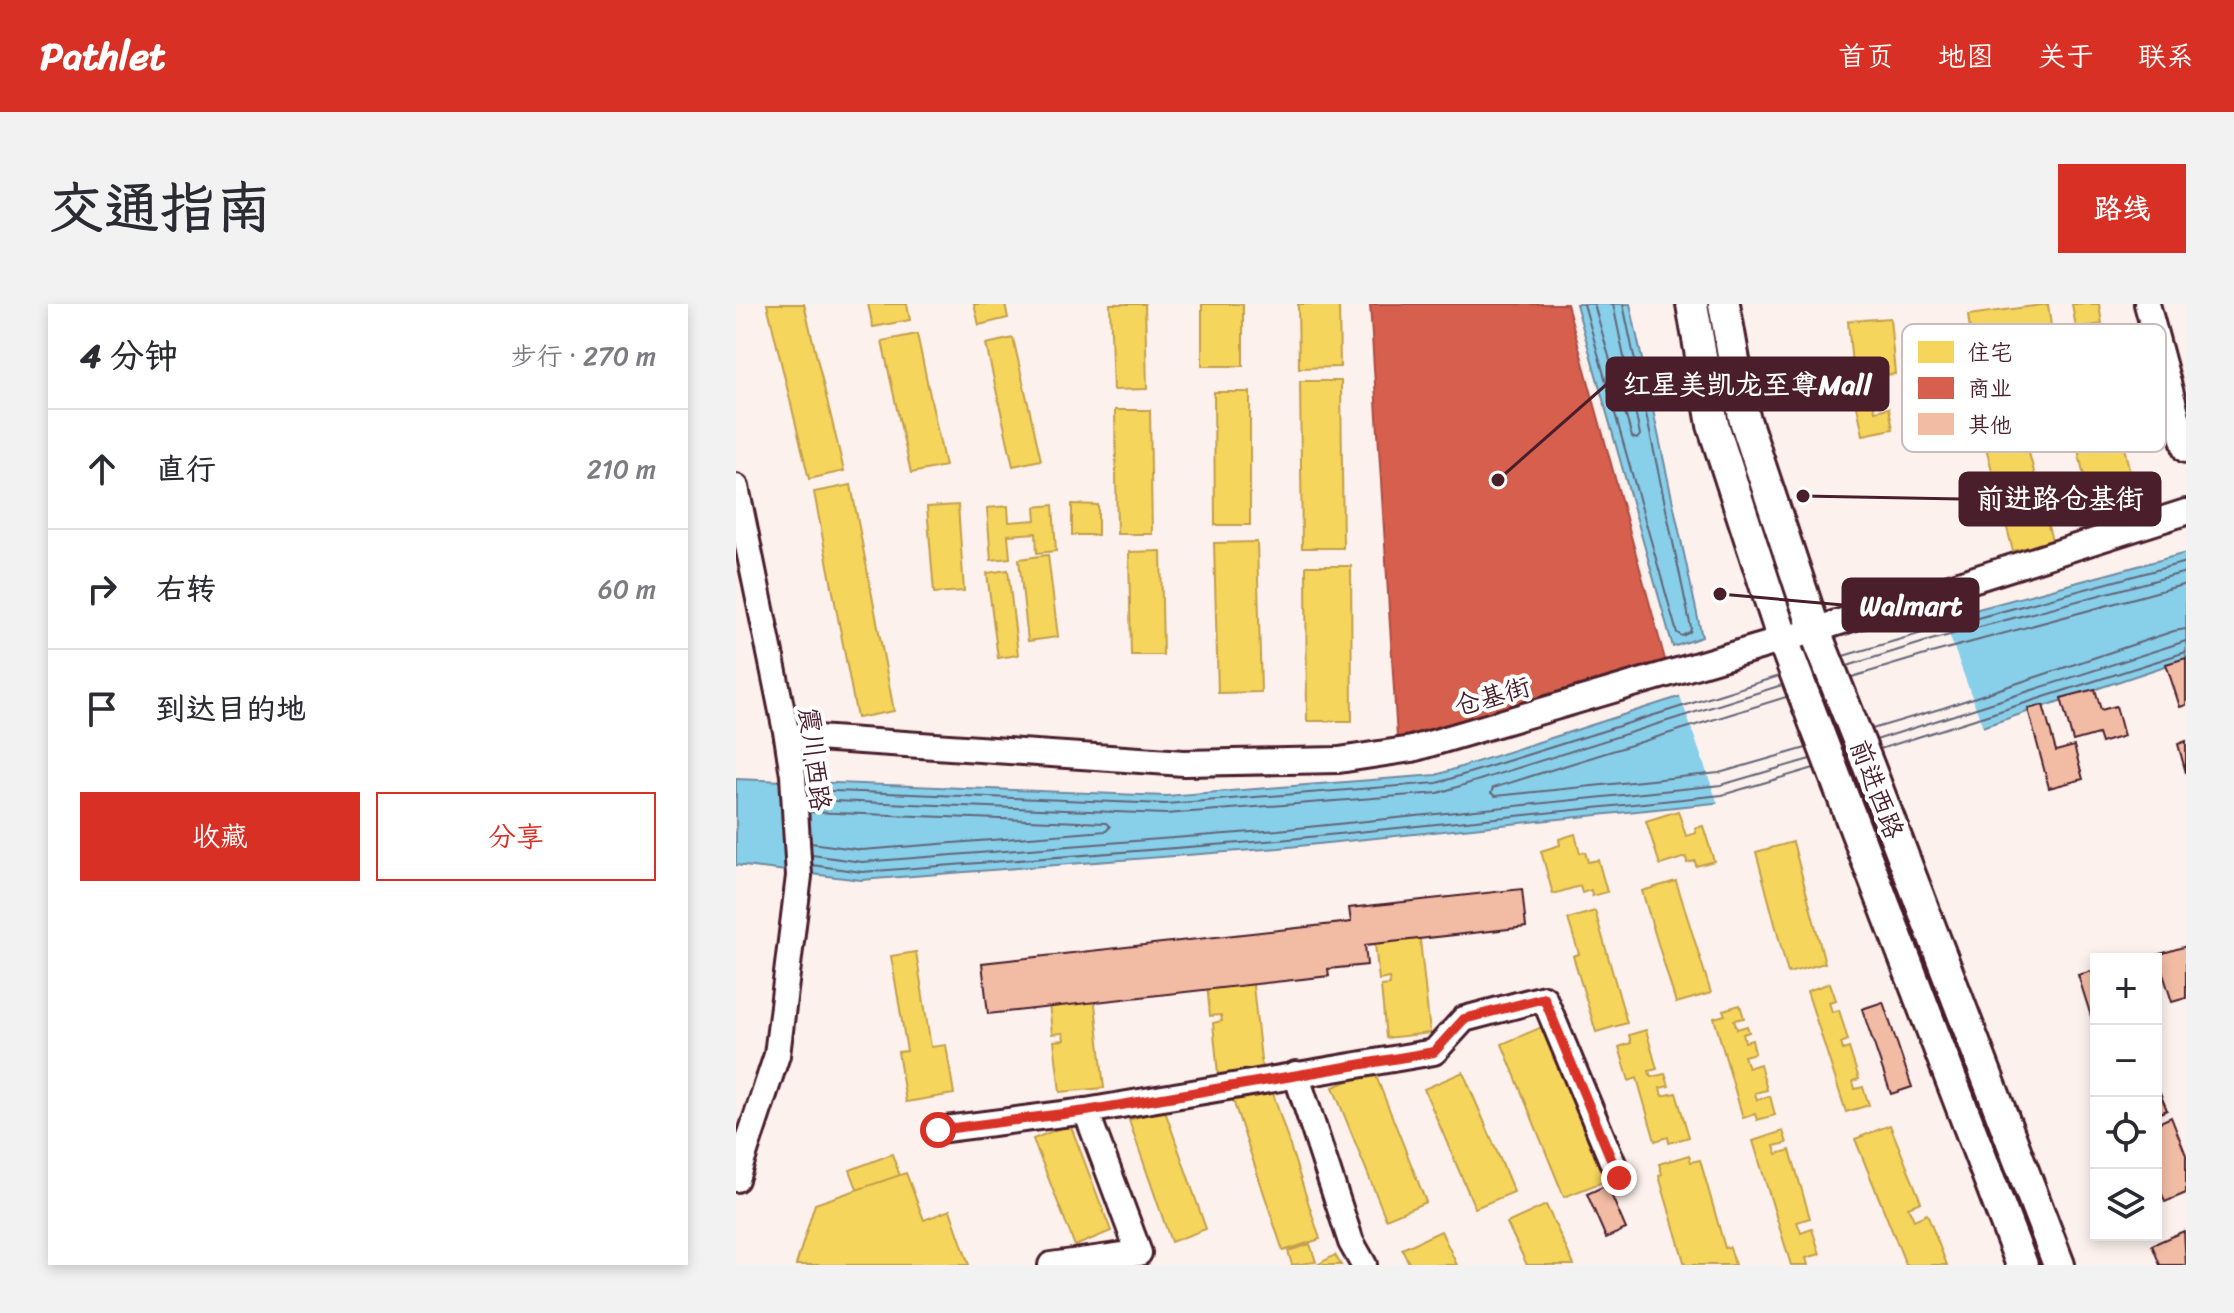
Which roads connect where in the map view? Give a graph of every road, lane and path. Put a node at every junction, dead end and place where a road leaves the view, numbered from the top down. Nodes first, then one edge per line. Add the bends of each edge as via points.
1 (1692, 304) edge
2 (1724, 304) edge
3 (2147, 304) edge
4 (2152, 324) edge
5 (2166, 375) edge
6 (2186, 450) edge
7 (736, 487) edge
8 (2186, 512) edge
9 (1818, 640) junction
10 (1787, 649) junction
11 (787, 736) junction
12 (1296, 1074) junction
13 (1086, 1111) junction
14 (938, 1130) dead end
15 (1619, 1178) dead end
16 (736, 1179) edge
17 (1142, 1259) edge
18 (1051, 1265) edge
19 (1364, 1265) edge
20 (2022, 1265) edge
21 (2059, 1265) edge

1 - 10 main road, 前进西路 via 1713,425
2 - 9 main road, 前进西路 via 1744,417
3 - 4 street
5 - 6 street
7 - 11 street, 震川西路
8 - 9 street, 仓基街
9 - 10 street, 仓基街
9 - 21 main road, 前进西路
10 - 11 street, 仓基街 via 1412,749 1339,760 1184,763
10 - 20 main road, 前进西路
11 - 16 street, 震川西路 via 799,876 777,1055
12 - 13 street
12 - 15 street via 1434,1052 1464,1019 1544,998
12 - 19 street via 1351,1242
13 - 14 street
13 - 17 street
17 - 18 street

